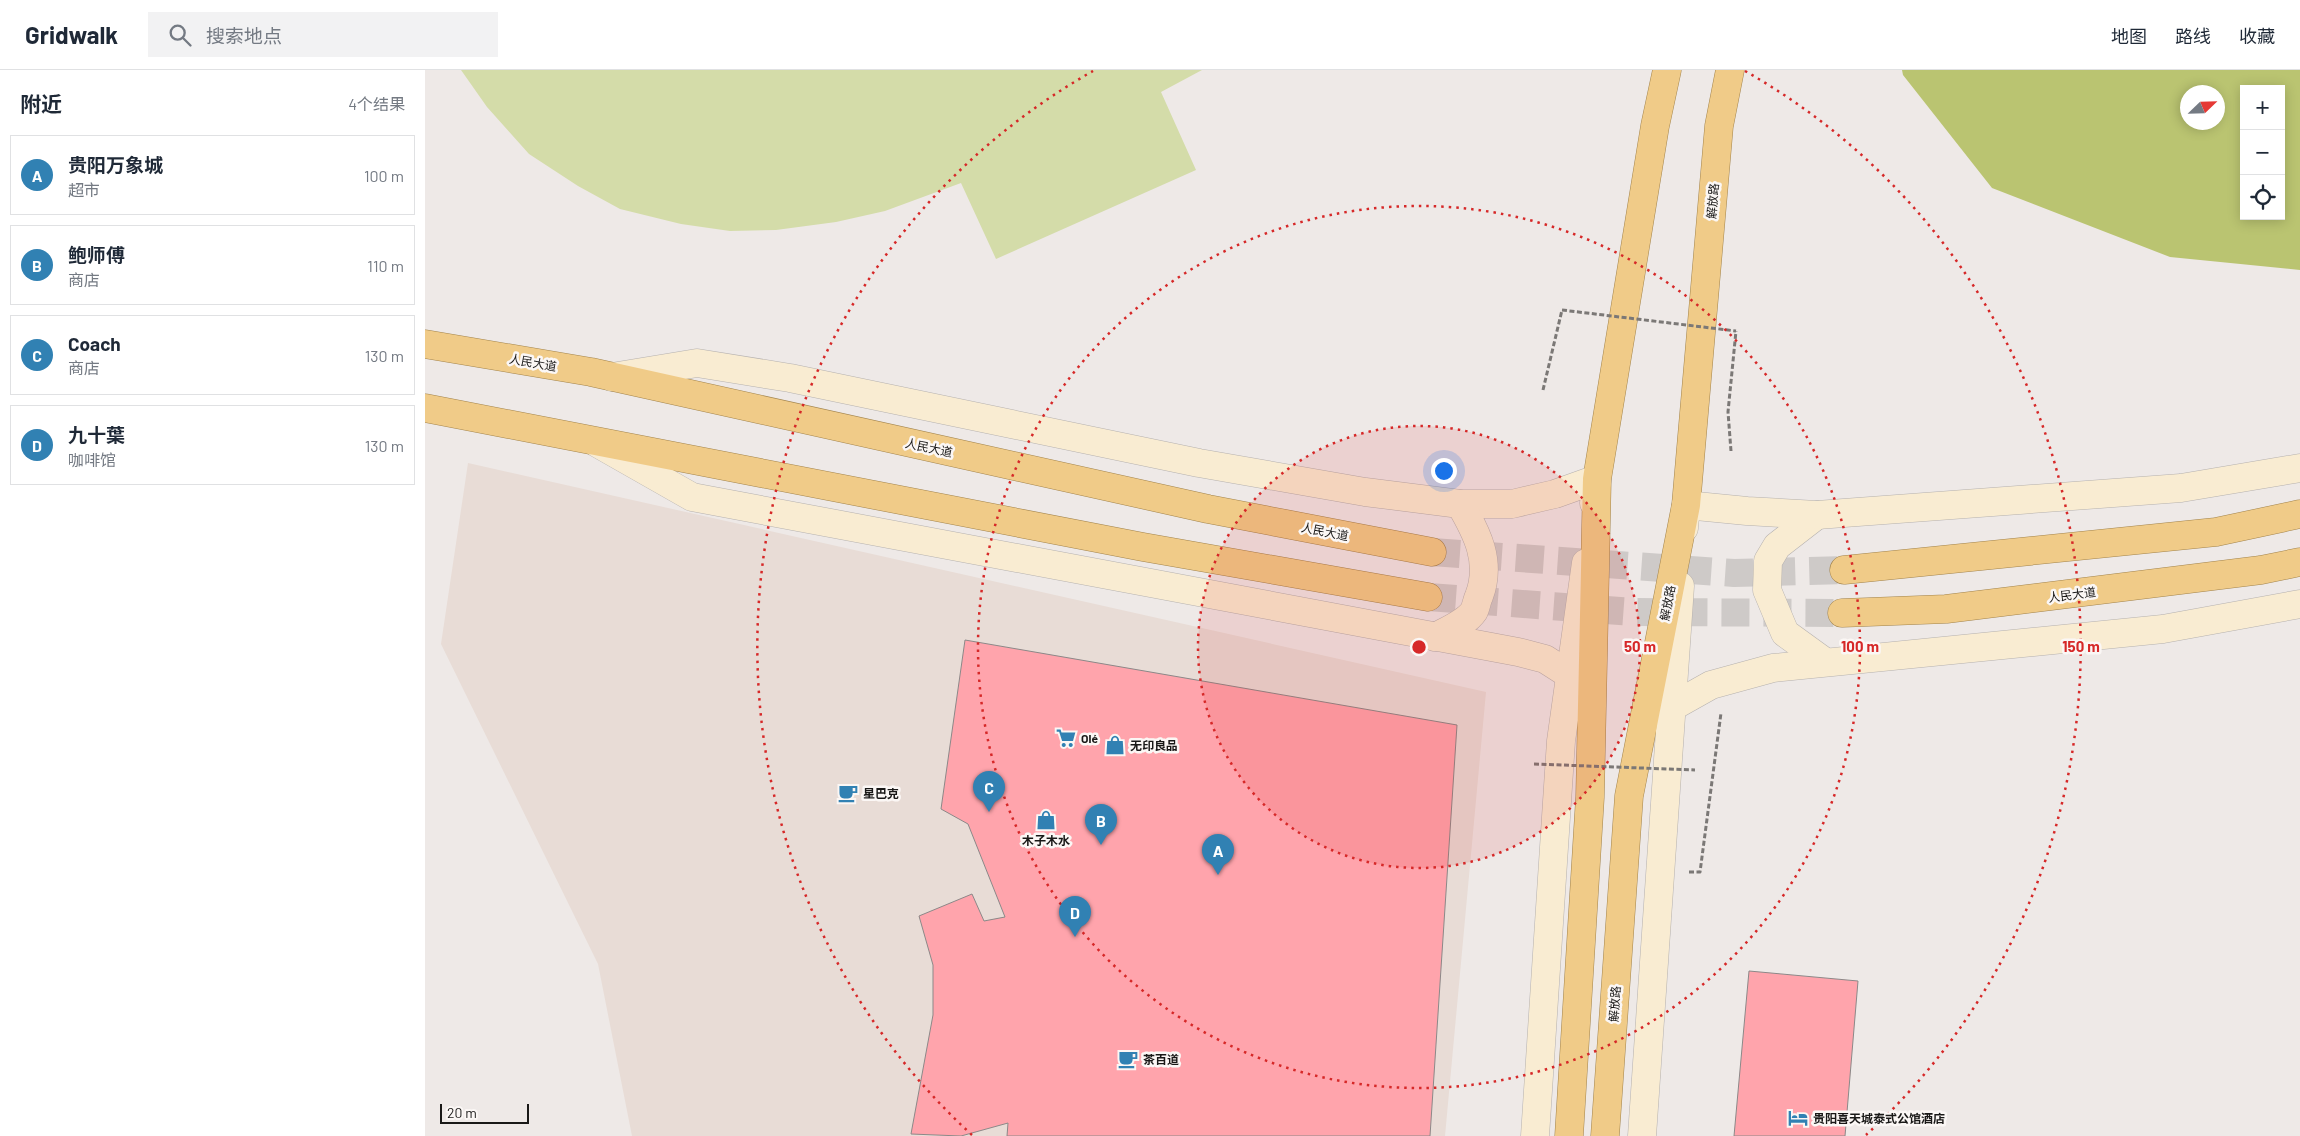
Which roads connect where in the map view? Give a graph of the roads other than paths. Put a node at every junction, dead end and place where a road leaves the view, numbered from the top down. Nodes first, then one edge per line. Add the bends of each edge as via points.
1 (1667, 70) edge
2 (1730, 70) edge
3 (425, 344) edge
4 (610, 377) junction
5 (425, 408) edge
6 (592, 440) junction
7 (2300, 468) edge
8 (1597, 479) junction
9 (1460, 504) junction
10 (1686, 505) junction
11 (2300, 514) edge
12 (1817, 515) junction
13 (1432, 552) tunnel mouth
14 (2300, 562) edge
15 (1844, 570) tunnel mouth
16 (1428, 597) tunnel mouth
17 (2300, 604) edge
18 (1842, 613) tunnel mouth
19 (1435, 637) junction
20 (1825, 662) junction
21 (1570, 675) junction
22 (1670, 708) junction
23 (1535, 1136) edge
24 (1569, 1136) edge
25 (1605, 1136) edge
26 (1643, 1136) edge

1 - 8 highway
2 - 10 highway, 解放路 via 1719,126
3 - 4 highway, 人民大道
4 - 9 main road via 706,364 790,378 1199,463 1365,492
4 - 13 highway, 人民大道 via 1207,509
5 - 6 highway
6 - 16 highway via 1143,547
6 - 19 main road via 692,497
7 - 12 main road via 2181,488
8 - 9 main road via 1513,504
8 - 21 main road
8 - 24 highway via 1590,797
9 - 19 main road via 1480,542 1485,568 1483,585 1473,611 1457,626
10 - 12 main road
10 - 22 main road
10 - 25 highway, 解放路 via 1629,796
11 - 15 highway via 2216,532
12 - 20 main road via 1777,546 1768,561 1767,590 1785,633
14 - 18 highway, 人民大道 via 2261,570 1946,609
17 - 20 main road via 2163,628
19 - 21 main road via 1545,659
20 - 22 main road via 1773,668 1711,685
21 - 23 main road via 1561,741
22 - 26 main road

